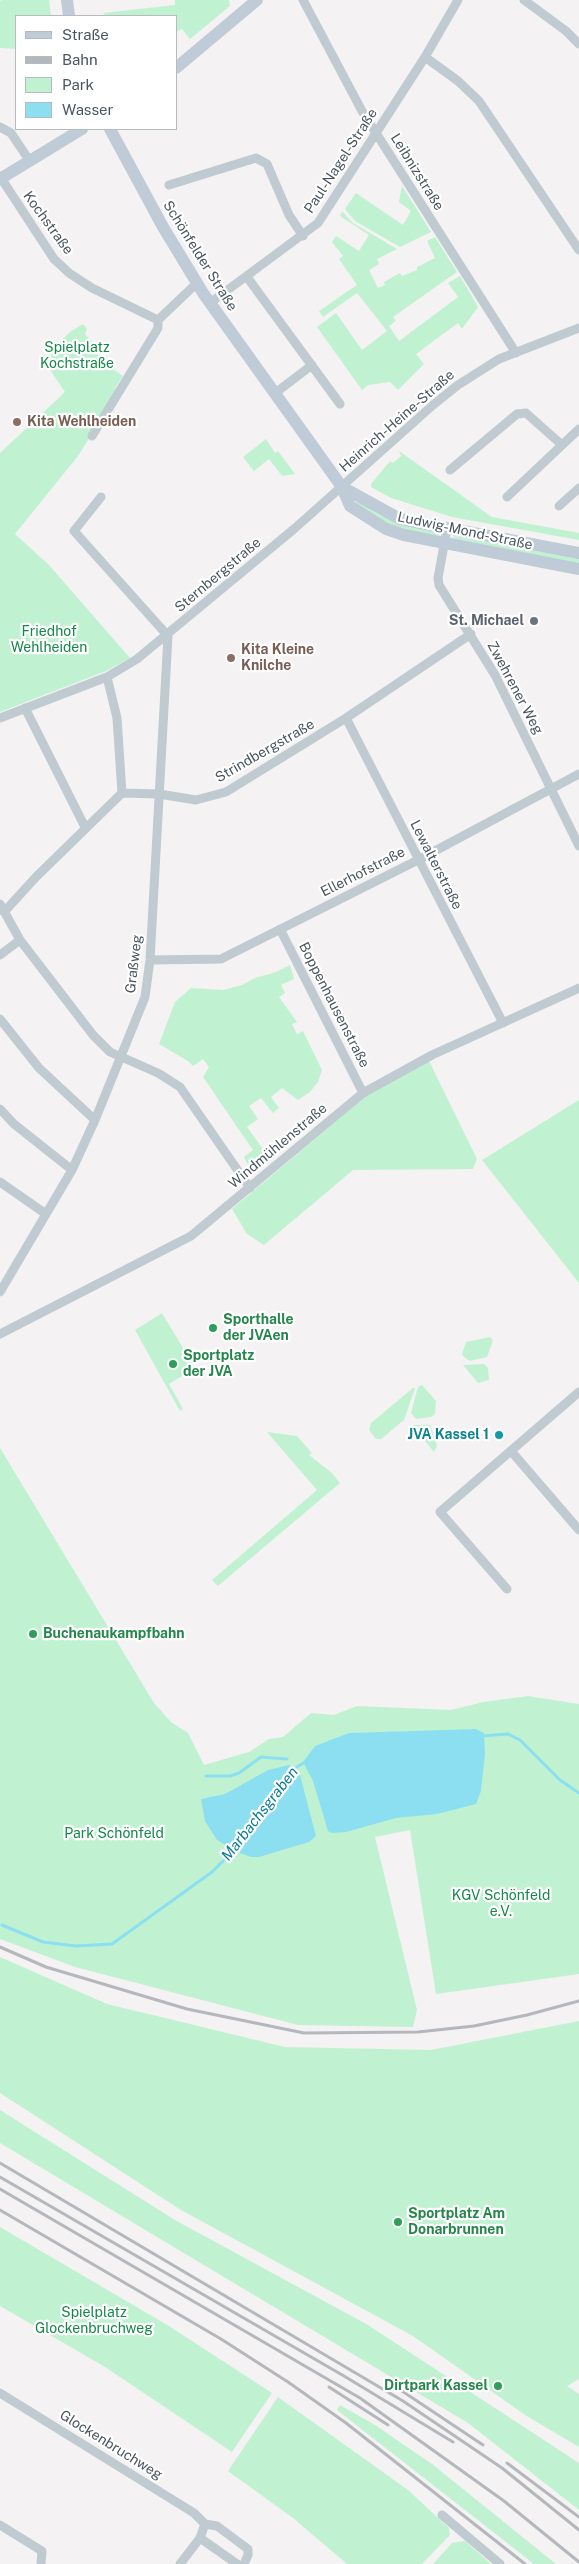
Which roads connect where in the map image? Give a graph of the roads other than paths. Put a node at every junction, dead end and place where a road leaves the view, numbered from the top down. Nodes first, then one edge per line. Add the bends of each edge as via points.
1 (67, 0) edge
2 (257, 0) edge
3 (304, 0) edge
4 (524, 0) edge
5 (453, 2) edge
6 (69, 15) edge
7 (579, 44) edge
8 (425, 57) junction
9 (178, 66) edge
10 (0, 127) edge
11 (80, 130) edge
12 (111, 130) edge
13 (376, 133) junction
14 (29, 160) junction
15 (0, 179) edge
16 (169, 186) dead end
17 (303, 236) junction
18 (579, 250) edge
19 (247, 277) junction
20 (197, 283) junction
21 (210, 303) junction
22 (158, 320) junction
23 (579, 328) edge
24 (516, 353) junction
25 (312, 366) junction
26 (274, 394) junction
27 (340, 404) dead end
28 (579, 429) edge
29 (92, 436) dead end
30 (562, 445) junction
31 (450, 470) dead end
32 (342, 487) junction
33 (579, 488) edge
34 (101, 497) dead end
35 (507, 497) dead end
36 (559, 506) dead end
37 (447, 529) junction
38 (444, 544) junction
39 (579, 553) edge
40 (579, 569) edge
41 (471, 634) junction
42 (168, 636) junction
43 (107, 677) junction
44 (25, 708) junction
45 (0, 718) edge
46 (346, 718) junction
47 (579, 774) edge
48 (550, 787) junction
49 (122, 792) junction
50 (159, 794) junction
51 (85, 827) junction
52 (579, 846) edge
53 (418, 860) junction
54 (2, 908) edge
55 (280, 929) junction
56 (20, 940) junction
57 (0, 955) edge
58 (150, 960) junction
59 (579, 988) edge
60 (0, 1019) edge
61 (503, 1023) junction
62 (121, 1056) junction
63 (363, 1093) junction
64 (0, 1109) edge
65 (95, 1120) junction
66 (72, 1170) junction
67 (0, 1182) edge
68 (250, 1188) junction
69 (46, 1214) junction
70 (0, 1292) edge
71 (1, 1331) edge
72 (579, 1392) edge
73 (511, 1451) junction
74 (579, 1530) edge
75 (507, 1589) dead end
76 (0, 2393) edge
77 (442, 2515) dead end
78 (205, 2524) junction
79 (0, 2525) edge
80 (200, 2538) junction
81 (41, 2564) edge
82 (180, 2564) edge
83 (237, 2564) edge
84 (244, 2564) edge
85 (500, 2564) edge

1 - 6 main road
2 - 9 main road
3 - 13 street, Leibnizstraße
4 - 7 street
5 - 8 street, Paul-Nagel-Straße
8 - 13 street, Paul-Nagel-Straße
8 - 18 street via 479,100
10 - 14 street via 11,133
11 - 14 main road
12 - 20 main road, Schönfelder Straße
13 - 17 street, Paul-Nagel-Straße via 318,223
13 - 24 street, Leibnizstraße
14 - 15 main road
15 - 22 street, Kochstraße via 38,238 64,268 92,288
16 - 17 street via 256,158 267,164 289,215
17 - 19 street, Paul-Nagel-Straße
19 - 21 street, Paul-Nagel-Straße
19 - 25 street, Schönfelder Straße
20 - 21 main road, Schönfelder Straße
20 - 22 street
21 - 26 main road, Schönfelder Straße
22 - 29 street via 158,328
23 - 24 street, Heinrich-Heine-Straße
24 - 32 street, Heinrich-Heine-Straße via 481,368 458,385
25 - 26 street
25 - 27 street, Schönfelder Straße
26 - 32 main road, Schönfelder Straße
28 - 30 street
30 - 31 street via 526,413 517,414
30 - 35 street
32 - 37 main road, Ludwig-Mond-Straße via 400,519
32 - 38 main road, Ludwig-Mond-Straße via 350,506 386,529
32 - 42 street, Sternbergstraße
33 - 36 street
34 - 42 street via 74,531
37 - 38 street, Zwehrener Weg
37 - 39 main road, Ludwig-Mond-Straße
38 - 40 main road, Ludwig-Mond-Straße
38 - 41 street, Zwehrener Weg via 439,585
41 - 46 street, Strindbergstraße
41 - 48 street, Zwehrener Weg via 495,675
42 - 43 street, Sternbergstraße
42 - 50 street, Graßweg
43 - 44 street, Sternbergstraße
43 - 49 street via 117,718
44 - 45 street, Sternbergstraße
44 - 51 street
46 - 50 street, Strindbergstraße via 226,792 196,800
46 - 53 street, Lewalterstraße
47 - 48 street, Ellerhofstraße
48 - 52 street, Zwehrener Weg
48 - 53 street, Ellerhofstraße
49 - 50 street, Strindbergstraße
49 - 51 street
50 - 58 street, Graßweg
51 - 54 street
53 - 55 street, Ellerhofstraße
53 - 61 street, Lewalterstraße
54 - 56 street
55 - 58 street, Ellerhofstraße via 221,959
55 - 63 street, Boppenhausenstraße
56 - 57 street
56 - 62 street via 93,1035 110,1052
58 - 62 street, Graßweg via 145,997
59 - 61 street, Windmühlenstraße
60 - 65 street via 39,1068
61 - 63 street, Windmühlenstraße via 432,1055
62 - 65 street, Graßweg
62 - 68 street via 180,1087
63 - 68 street, Windmühlenstraße
64 - 66 street
65 - 66 street, Graßweg
66 - 69 street, Graßweg
67 - 69 street
68 - 71 street, Windmühlenstraße via 192,1236
69 - 70 street, Graßweg
72 - 73 street
73 - 74 street
73 - 75 street via 440,1512
76 - 78 street, Glockenbruchweg via 194,2513
77 - 85 street
78 - 80 street
78 - 84 street, Glockenbruchweg via 217,2526 248,2549
79 - 81 street via 42,2551
80 - 82 street
80 - 83 street

